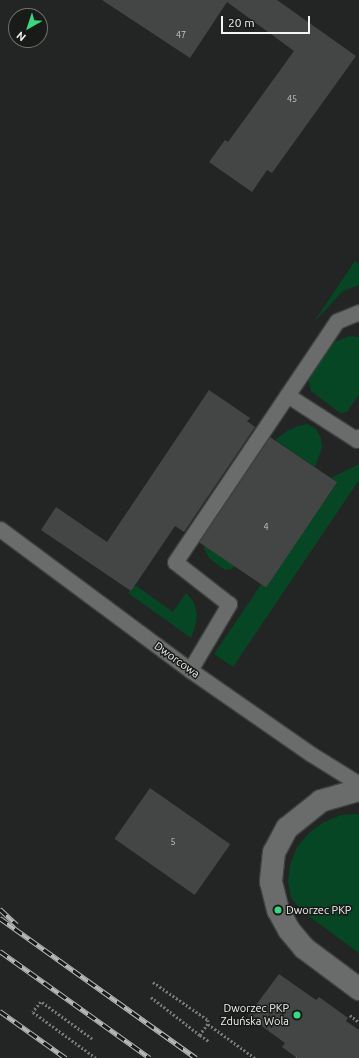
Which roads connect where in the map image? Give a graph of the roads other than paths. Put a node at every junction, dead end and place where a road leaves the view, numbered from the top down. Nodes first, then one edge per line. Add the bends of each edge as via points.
1 (359, 312) edge
2 (287, 395) junction
3 (359, 437) edge
4 (0, 529) edge
5 (190, 670) junction
6 (359, 784) edge
7 (359, 790) edge
8 (359, 989) edge

1 - 2 lane via 337,321
2 - 3 lane via 357,440
2 - 5 lane via 175,562 228,604
4 - 5 lane, Dworcowa
5 - 6 lane, Dworcowa
7 - 8 street via 321,801 287,828 274,852 271,882 278,910 289,930 304,948

